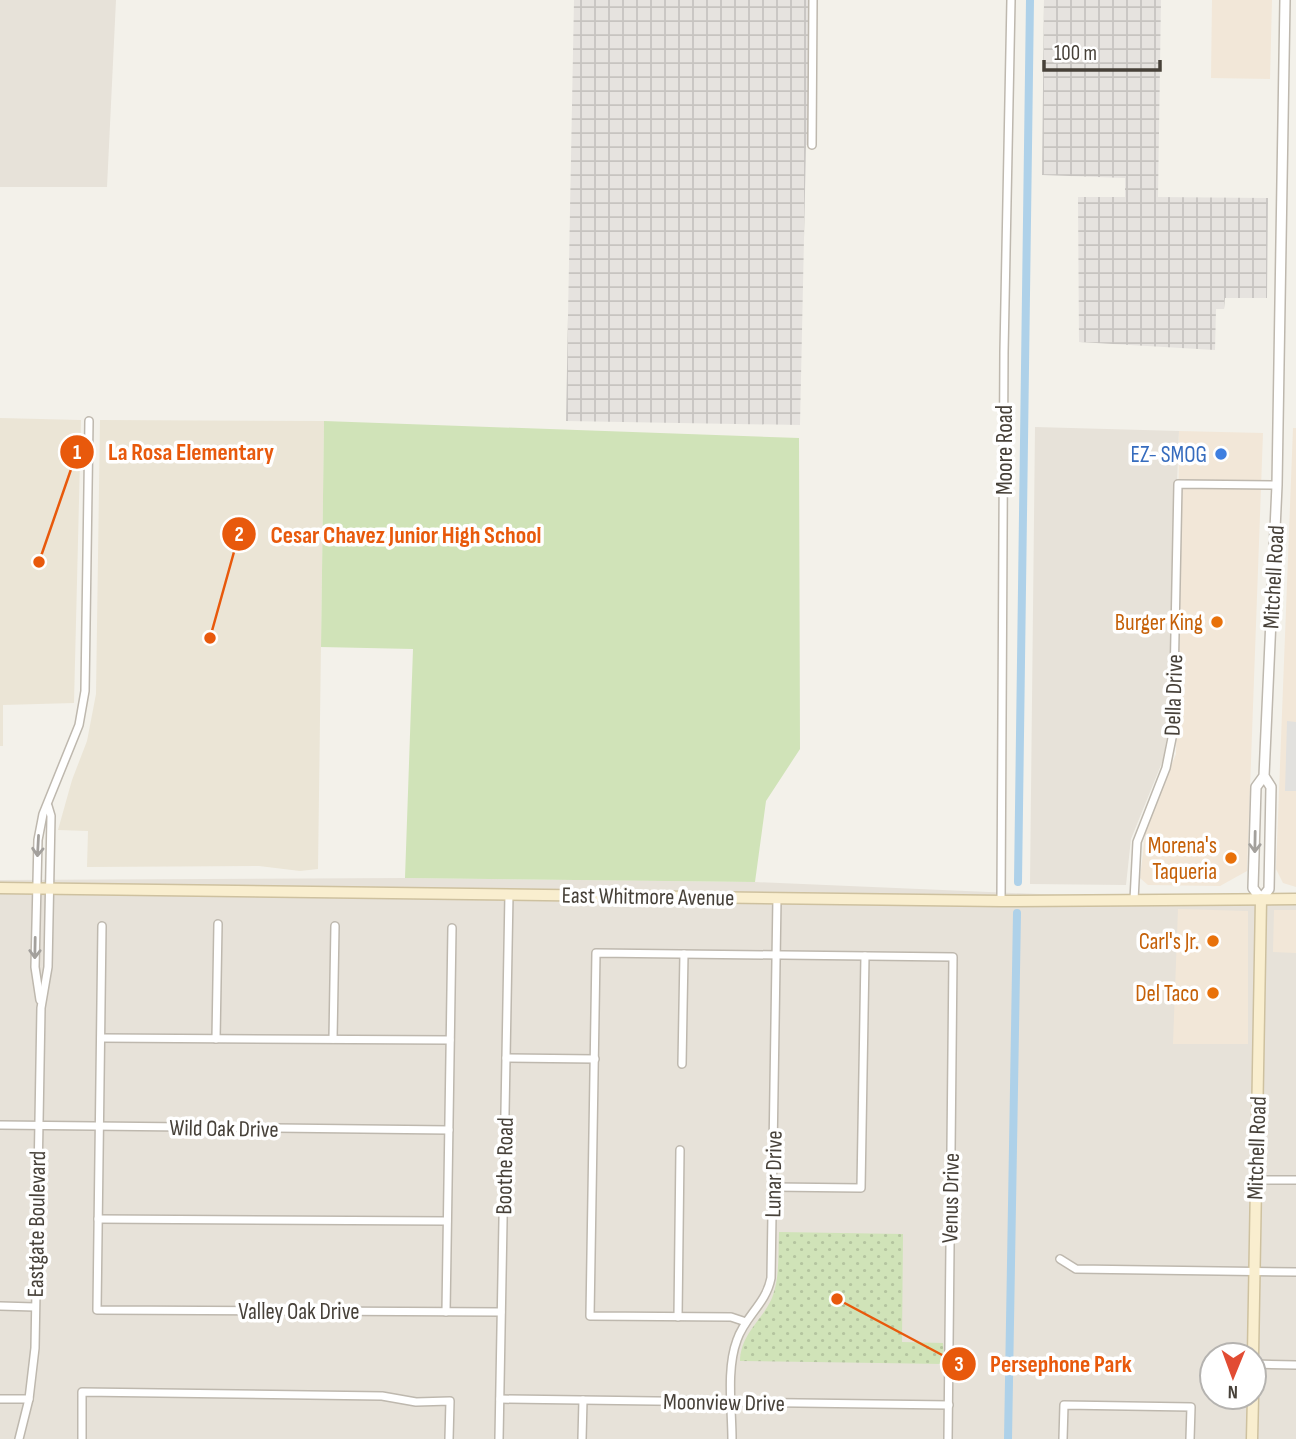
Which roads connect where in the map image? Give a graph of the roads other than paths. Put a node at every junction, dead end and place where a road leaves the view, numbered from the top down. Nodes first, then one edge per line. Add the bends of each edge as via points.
1 (813, 0) edge
2 (1011, 0) edge
3 (1284, 0) edge
4 (811, 145) dead end
5 (89, 421) dead end
6 (1277, 485) junction
7 (1264, 776) junction
8 (48, 806) junction
9 (0, 888) edge
10 (36, 888) junction
11 (49, 889) junction
12 (509, 894) junction
13 (776, 898) junction
14 (1261, 899) junction
15 (1296, 899) edge
16 (1134, 900) junction
17 (1001, 901) junction
18 (218, 924) dead end
19 (102, 926) dead end
20 (335, 926) dead end
21 (452, 928) dead end
22 (684, 954) junction
23 (776, 955) junction
24 (865, 956) junction
25 (41, 1008) junction
26 (100, 1038) junction
27 (216, 1039) junction
28 (333, 1039) junction
29 (450, 1040) junction
30 (506, 1058) junction
31 (595, 1059) junction
32 (682, 1064) dead end
33 (0, 1125) edge
34 (38, 1126) junction
35 (99, 1126) junction
36 (449, 1130) junction
37 (680, 1150) dead end
38 (1255, 1180) junction
39 (1296, 1180) edge
40 (773, 1186) junction
41 (98, 1219) junction
42 (447, 1221) junction
43 (1060, 1259) dead end
44 (1254, 1271) junction
45 (1296, 1272) edge
46 (0, 1306) edge
47 (35, 1307) junction
48 (446, 1312) junction
49 (501, 1312) junction
50 (678, 1317) junction
51 (746, 1322) junction
52 (1253, 1341) edge
53 (1268, 1364) edge
54 (1296, 1365) edge
55 (0, 1399) edge
56 (29, 1399) junction
57 (500, 1399) junction
58 (583, 1400) junction
59 (732, 1402) junction
60 (949, 1405) junction
61 (1252, 1411) edge
62 (19, 1439) edge
63 (82, 1439) edge
64 (449, 1439) edge
65 (499, 1439) edge
66 (582, 1439) edge
67 (732, 1439) edge
68 (948, 1439) edge
69 (1063, 1439) edge
70 (1190, 1439) edge
71 (1252, 1439) edge

1 - 4 street
2 - 17 street, Moore Road
3 - 6 street, Mitchell Road
5 - 8 street, Eastgate Boulevard via 85,691 79,724
6 - 7 street, Mitchell Road
6 - 16 street, Della Drive via 1178,484 1173,733 1166,768 1137,842
7 -> 14 street, Mitchell Road via 1256,787 1254,862 1254,888
7 - 14 street, Mitchell Road via 1271,788 1271,814 1269,889
8 -> 10 street, Eastgate Boulevard via 38,839
8 - 11 street, Eastgate Boulevard
9 - 10 main road, East Whitmore Avenue
10 - 11 main road, East Whitmore Avenue
10 -> 25 street, Eastgate Boulevard via 35,967
11 - 12 main road, East Whitmore Avenue
11 - 25 street, Eastgate Boulevard via 48,967
12 - 13 main road, East Whitmore Avenue
12 - 30 street, Boothe Road
13 - 17 main road, East Whitmore Avenue
13 - 23 street, Lunar Drive
14 - 15 main road, East Whitmore Avenue
14 - 16 main road, East Whitmore Avenue
14 - 38 main road, Mitchell Road
16 - 17 main road, East Whitmore Avenue
18 - 27 street
19 - 26 street
20 - 28 street
21 - 29 street
22 - 23 street
22 - 31 street via 596,953
22 - 32 street
23 - 24 street
23 - 40 street, Lunar Drive
24 - 40 street via 861,1188
24 - 60 street, Venus Drive via 953,957
25 - 34 street, Eastgate Boulevard
26 - 27 street
26 - 35 street
27 - 28 street
28 - 29 street
29 - 36 street
30 - 31 street
30 - 49 street, Boothe Road
31 - 50 street via 590,1316
33 - 34 street, Wild Oak Drive
34 - 35 street, Wild Oak Drive
34 - 47 street, Eastgate Boulevard
35 - 36 street, Wild Oak Drive
35 - 41 street
36 - 42 street
37 - 50 street
38 - 39 street
38 - 44 main road, Mitchell Road
40 - 51 street, Lunar Drive via 770,1281 762,1302
41 - 42 street
41 - 48 street, Valley Oak Drive via 97,1310
42 - 48 street
43 - 44 street via 1076,1269
44 - 45 street
44 - 52 main road, Mitchell Road
46 - 47 street
47 - 56 street, Eastgate Boulevard
48 - 49 street, Valley Oak Drive
49 - 57 street, Boothe Road
50 - 51 street via 731,1317
51 - 59 street, Lunar Drive via 734,1350
53 - 54 street
55 - 56 street
56 - 62 street, Eastgate Boulevard
57 - 58 street, Moonview Drive
57 - 65 street, Boothe Road
58 - 59 street, Moonview Drive
58 - 66 street
59 - 60 street, Moonview Drive
59 - 67 street, Lunar Drive
60 - 68 street, Venus Drive
61 - 71 main road
63 - 64 street via 82,1392 450,1401
69 - 70 street via 1064,1405 1191,1407

